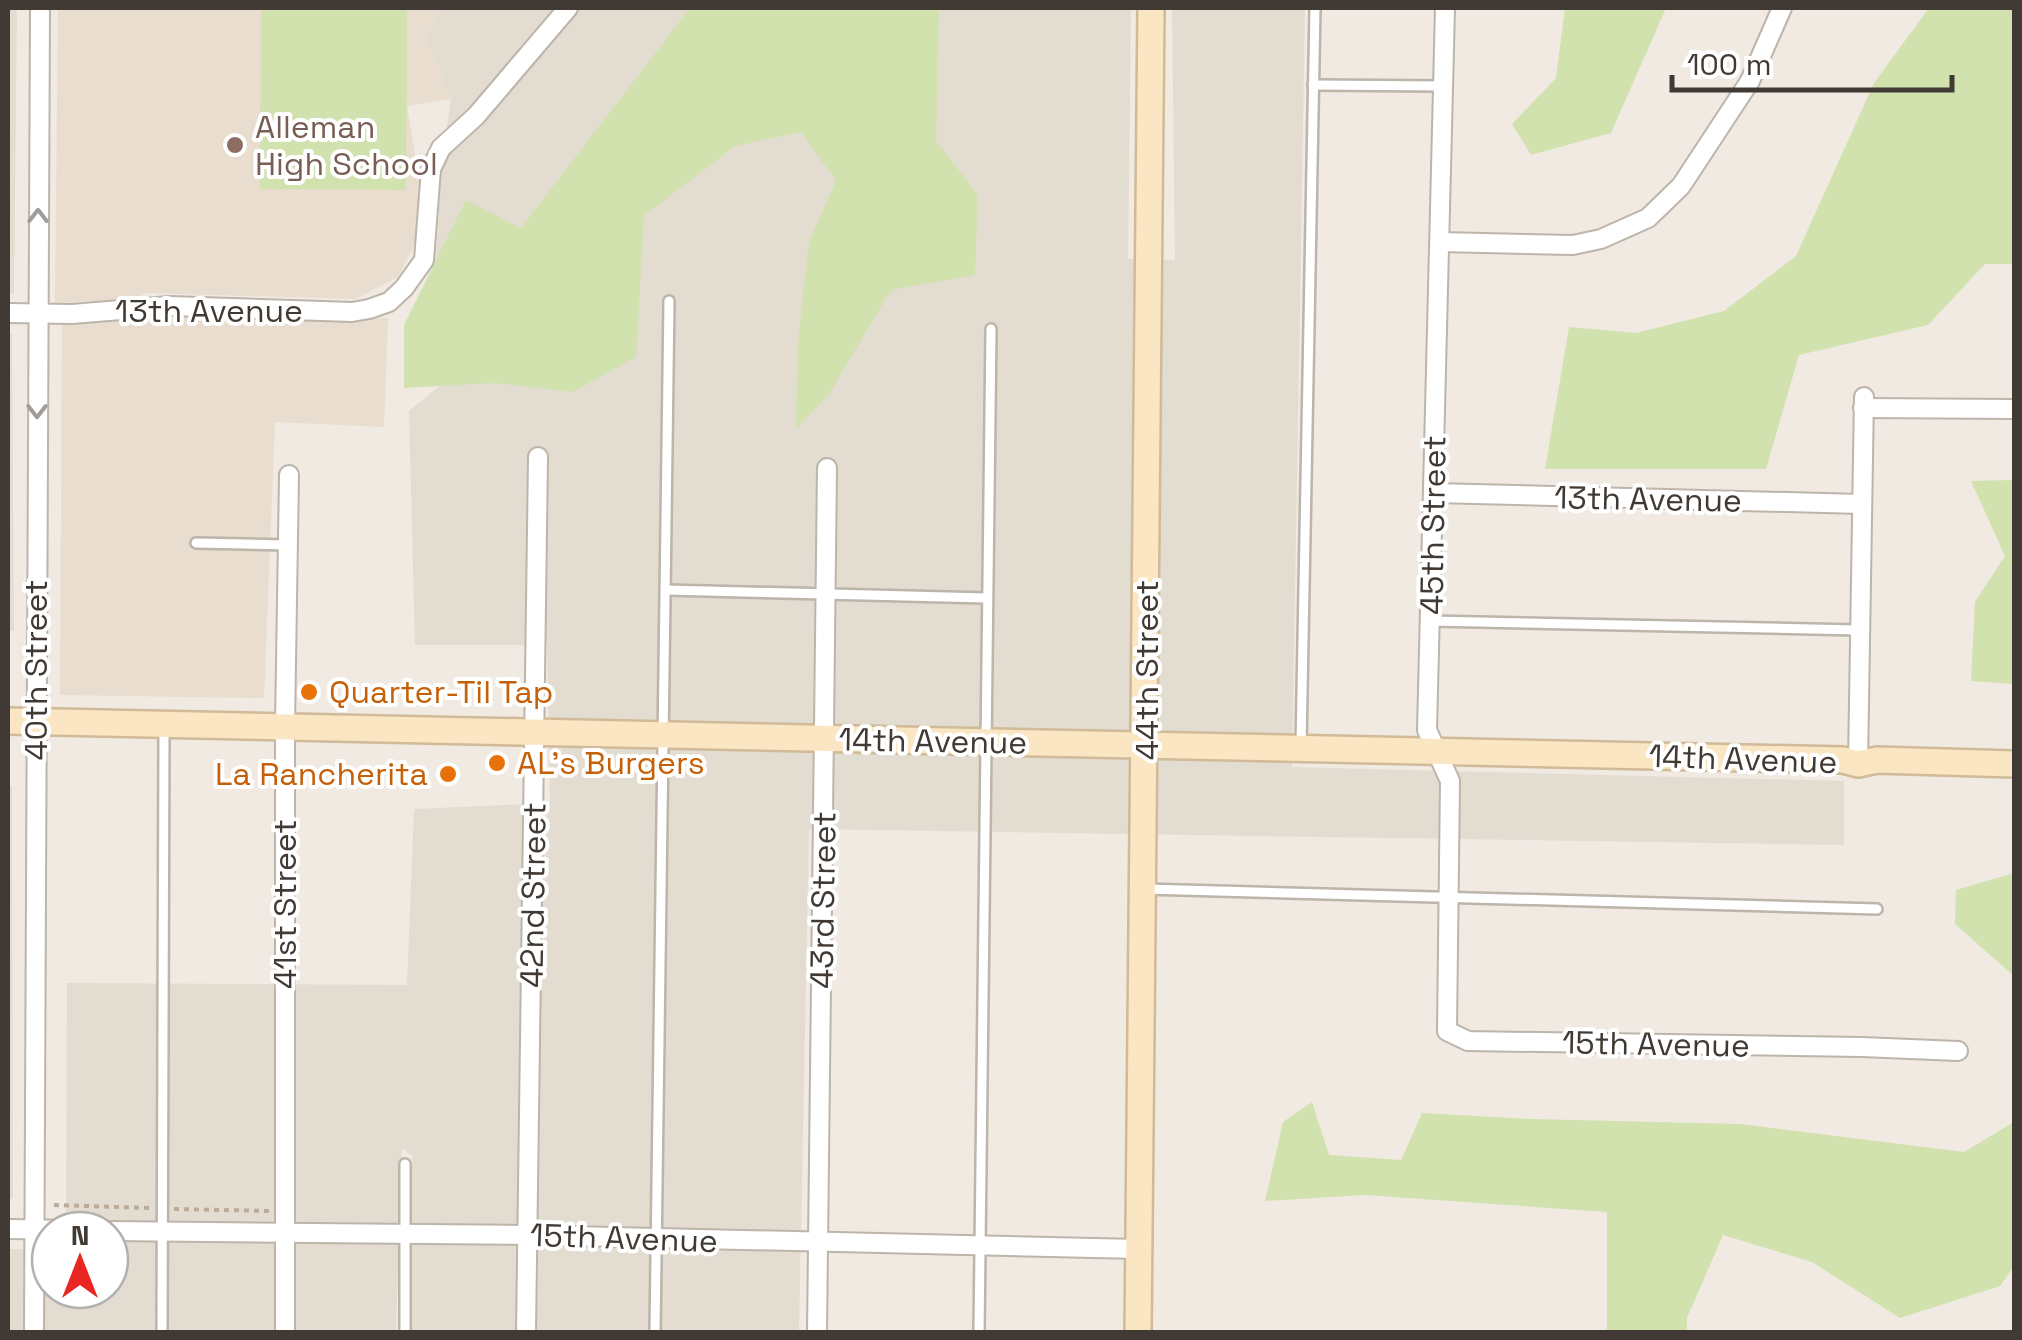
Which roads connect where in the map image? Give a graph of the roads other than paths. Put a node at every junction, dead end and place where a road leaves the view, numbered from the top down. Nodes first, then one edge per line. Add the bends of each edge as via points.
1 (40, 8) edge
2 (568, 8) edge
3 (1151, 8) edge
4 (1315, 8) edge
5 (1444, 8) edge
6 (1782, 8) edge
7 (1313, 85) junction
8 (1443, 86) junction
9 (1440, 242) junction
10 (669, 301) dead end
11 (8, 313) edge
12 (38, 314) junction
13 (991, 329) dead end
14 (2014, 409) edge
15 (538, 457) dead end
16 (827, 468) dead end
17 (289, 475) dead end
18 (1434, 493) junction
19 (1861, 504) junction
20 (196, 543) dead end
21 (288, 544) junction
22 (667, 590) junction
23 (827, 594) junction
24 (987, 598) junction
25 (1431, 621) junction
26 (1858, 630) junction
27 (8, 721) edge
28 (36, 722) junction
29 (164, 724) junction
30 (285, 726) junction
31 (536, 734) junction
32 (665, 737) junction
33 (826, 738) junction
34 (984, 743) junction
35 (1146, 744) junction
36 (1301, 747) junction
37 (1438, 752) junction
38 (1858, 764) junction
39 (2014, 764) edge
40 (1145, 889) junction
41 (1448, 898) junction
42 (1878, 909) dead end
43 (1451, 1035) joint
44 (1958, 1052) dead end
45 (405, 1164) dead end
46 (34, 1210) edge
47 (130, 1231) edge
48 (163, 1232) junction
49 (286, 1234) junction
50 (406, 1234) junction
51 (528, 1235) junction
52 (656, 1240) junction
53 (818, 1243) junction
54 (980, 1246) junction
55 (1138, 1249) junction
56 (162, 1332) edge
57 (285, 1332) edge
58 (405, 1332) edge
59 (526, 1332) edge
60 (654, 1332) edge
61 (817, 1332) edge
62 (979, 1332) edge
63 (1138, 1332) edge

12 -> 1 street, 40th Street
2 - 12 street, 13th Avenue via 436,156 424,260 389,302 352,312 169,306
3 - 35 street, 44th Street
4 - 7 lane
5 - 8 street, 45th Street
6 - 9 street via 1750,80 1682,186 1648,218 1573,245
7 - 8 lane
7 - 36 lane
8 - 9 street, 45th Street
9 - 18 street, 45th Street
10 - 22 lane
11 - 12 street, 13th Avenue
12 -> 28 street, 40th Street
13 - 24 lane
14 - 19 street via 1864,403
15 - 31 street, 42nd Street
16 - 23 street, 43rd Street
17 - 21 street, 41st Street
18 - 19 street, 13th Avenue
18 - 25 street, 45th Street
19 - 26 street
20 - 21 lane
21 - 30 street, 41st Street
22 - 23 lane
22 - 32 lane
23 - 24 lane
23 - 33 street, 43rd Street
24 - 34 lane
25 - 26 lane
25 - 37 street, 45th Street via 1427,730
26 - 38 street
27 - 28 street, 14th Avenue
28 - 29 street, 14th Avenue
28 - 46 street, 40th Street
29 - 30 street, 14th Avenue
29 - 48 lane
30 - 31 street, 14th Avenue
30 - 49 street, 41st Street
31 - 32 street, 14th Avenue
31 - 51 street, 42nd Street
32 - 33 street, 14th Avenue
32 - 52 lane
33 - 34 street, 14th Avenue
33 - 53 street, 43rd Street
34 - 35 street, 14th Avenue
34 - 54 lane
35 - 36 street, 14th Avenue
35 - 40 street, 44th Street
36 - 37 street, 14th Avenue
37 - 38 street, 14th Avenue
37 - 41 street, 45th Street via 1450,781
38 - 39 street, 14th Avenue
40 - 41 lane
40 - 55 street, 44th Street
41 - 42 lane
41 - 43 street, 45th Street
43 - 44 street, 15th Avenue via 1468,1042
45 - 50 lane
47 - 48 street, 15th Avenue
48 - 49 street, 15th Avenue
48 - 56 lane
49 - 50 street, 15th Avenue
49 - 57 street, 41st Street
50 - 51 street, 15th Avenue
50 - 58 lane
51 - 52 street, 15th Avenue
51 - 59 street, 42nd Street
52 - 53 street, 15th Avenue
52 - 60 lane
53 - 54 street, 15th Avenue
53 - 61 street, 43rd Street
54 - 55 street, 15th Avenue
54 - 62 lane
55 - 63 street, 44th Street

